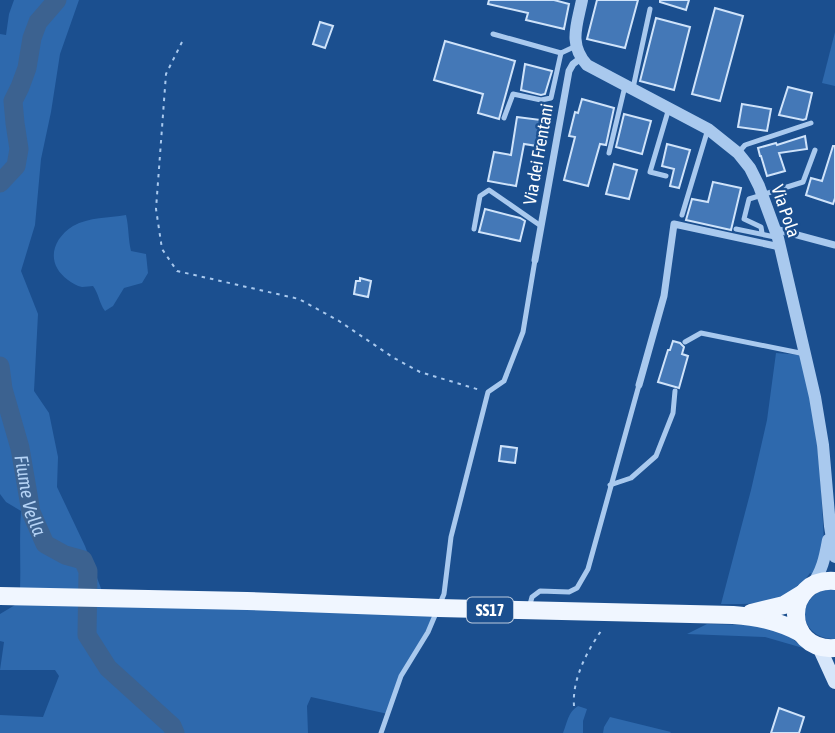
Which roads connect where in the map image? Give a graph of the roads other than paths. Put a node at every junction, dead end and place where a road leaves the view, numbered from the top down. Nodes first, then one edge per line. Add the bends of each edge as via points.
1 (582, 0) edge
2 (650, 9) dead end
3 (493, 34) dead end
4 (578, 52) junction
5 (561, 53) junction
6 (629, 88) junction
7 (669, 108) junction
8 (505, 118) dead end
9 (811, 122) dead end
10 (708, 129) junction
11 (814, 150) dead end
12 (609, 153) dead end
13 (738, 153) junction
14 (666, 176) dead end
15 (763, 195) junction
16 (682, 215) dead end
17 (541, 226) junction
18 (474, 229) dead end
19 (736, 229) dead end
20 (762, 233) junction
21 (778, 238) junction
22 (835, 245) edge
23 (535, 260) joint
24 (685, 342) dead end
25 (805, 354) junction
26 (639, 385) joint
27 (676, 391) dead end
28 (610, 485) junction
29 (830, 526) junction
30 (835, 557) edge
31 (835, 581) edge
32 (807, 589) junction
33 (9, 597) edge
34 (439, 608) junction
35 (529, 611) junction
36 (733, 615) junction
37 (801, 633) junction
38 (827, 647) edge
39 (835, 682) edge
40 (381, 733) edge

1 - 4 street via 575,34
2 - 6 lane
3 - 5 lane
4 - 5 lane
4 - 6 street, Via Pola via 590,68
4 - 17 street, Via dei Frentani via 569,71
5 - 8 lane via 551,98 513,94
6 - 7 street, Via Pola
6 - 12 lane
7 - 10 street, Via Pola
7 - 14 lane via 650,172
9 - 13 lane via 745,145
10 - 13 street, Via Pola
10 - 16 lane
11 - 15 lane via 803,182
13 - 15 street, Via Pola
15 - 20 lane via 749,200 744,219 761,227
15 - 21 street, Via Pola
17 - 18 lane via 489,190 480,196
17 - 23 street, Via dei Frentani
19 - 20 lane
20 - 21 lane
21 - 22 street
21 - 25 street, Via Pola
21 - 26 street via 674,224 664,296
23 - 34 lane via 523,332 505,381 488,392 451,537
24 - 25 lane via 701,333
25 - 29 street, Via Pola via 821,434
26 - 28 lane
27 - 28 lane via 673,413 656,456 631,478
28 - 35 lane via 587,569 577,588 540,591 532,597
29 - 30 street, Via Pola
29 - 32 street, Via Pola via 823,564
31 - 32 main road
32 - 36 main road via 776,608
32 - 37 main road via 798,601
33 - 34 main road, SS17
34 - 35 main road, SS17
34 - 40 lane via 401,676
35 - 36 main road, SS17
36 - 37 main road via 776,621
37 - 38 main road
38 - 39 main road

